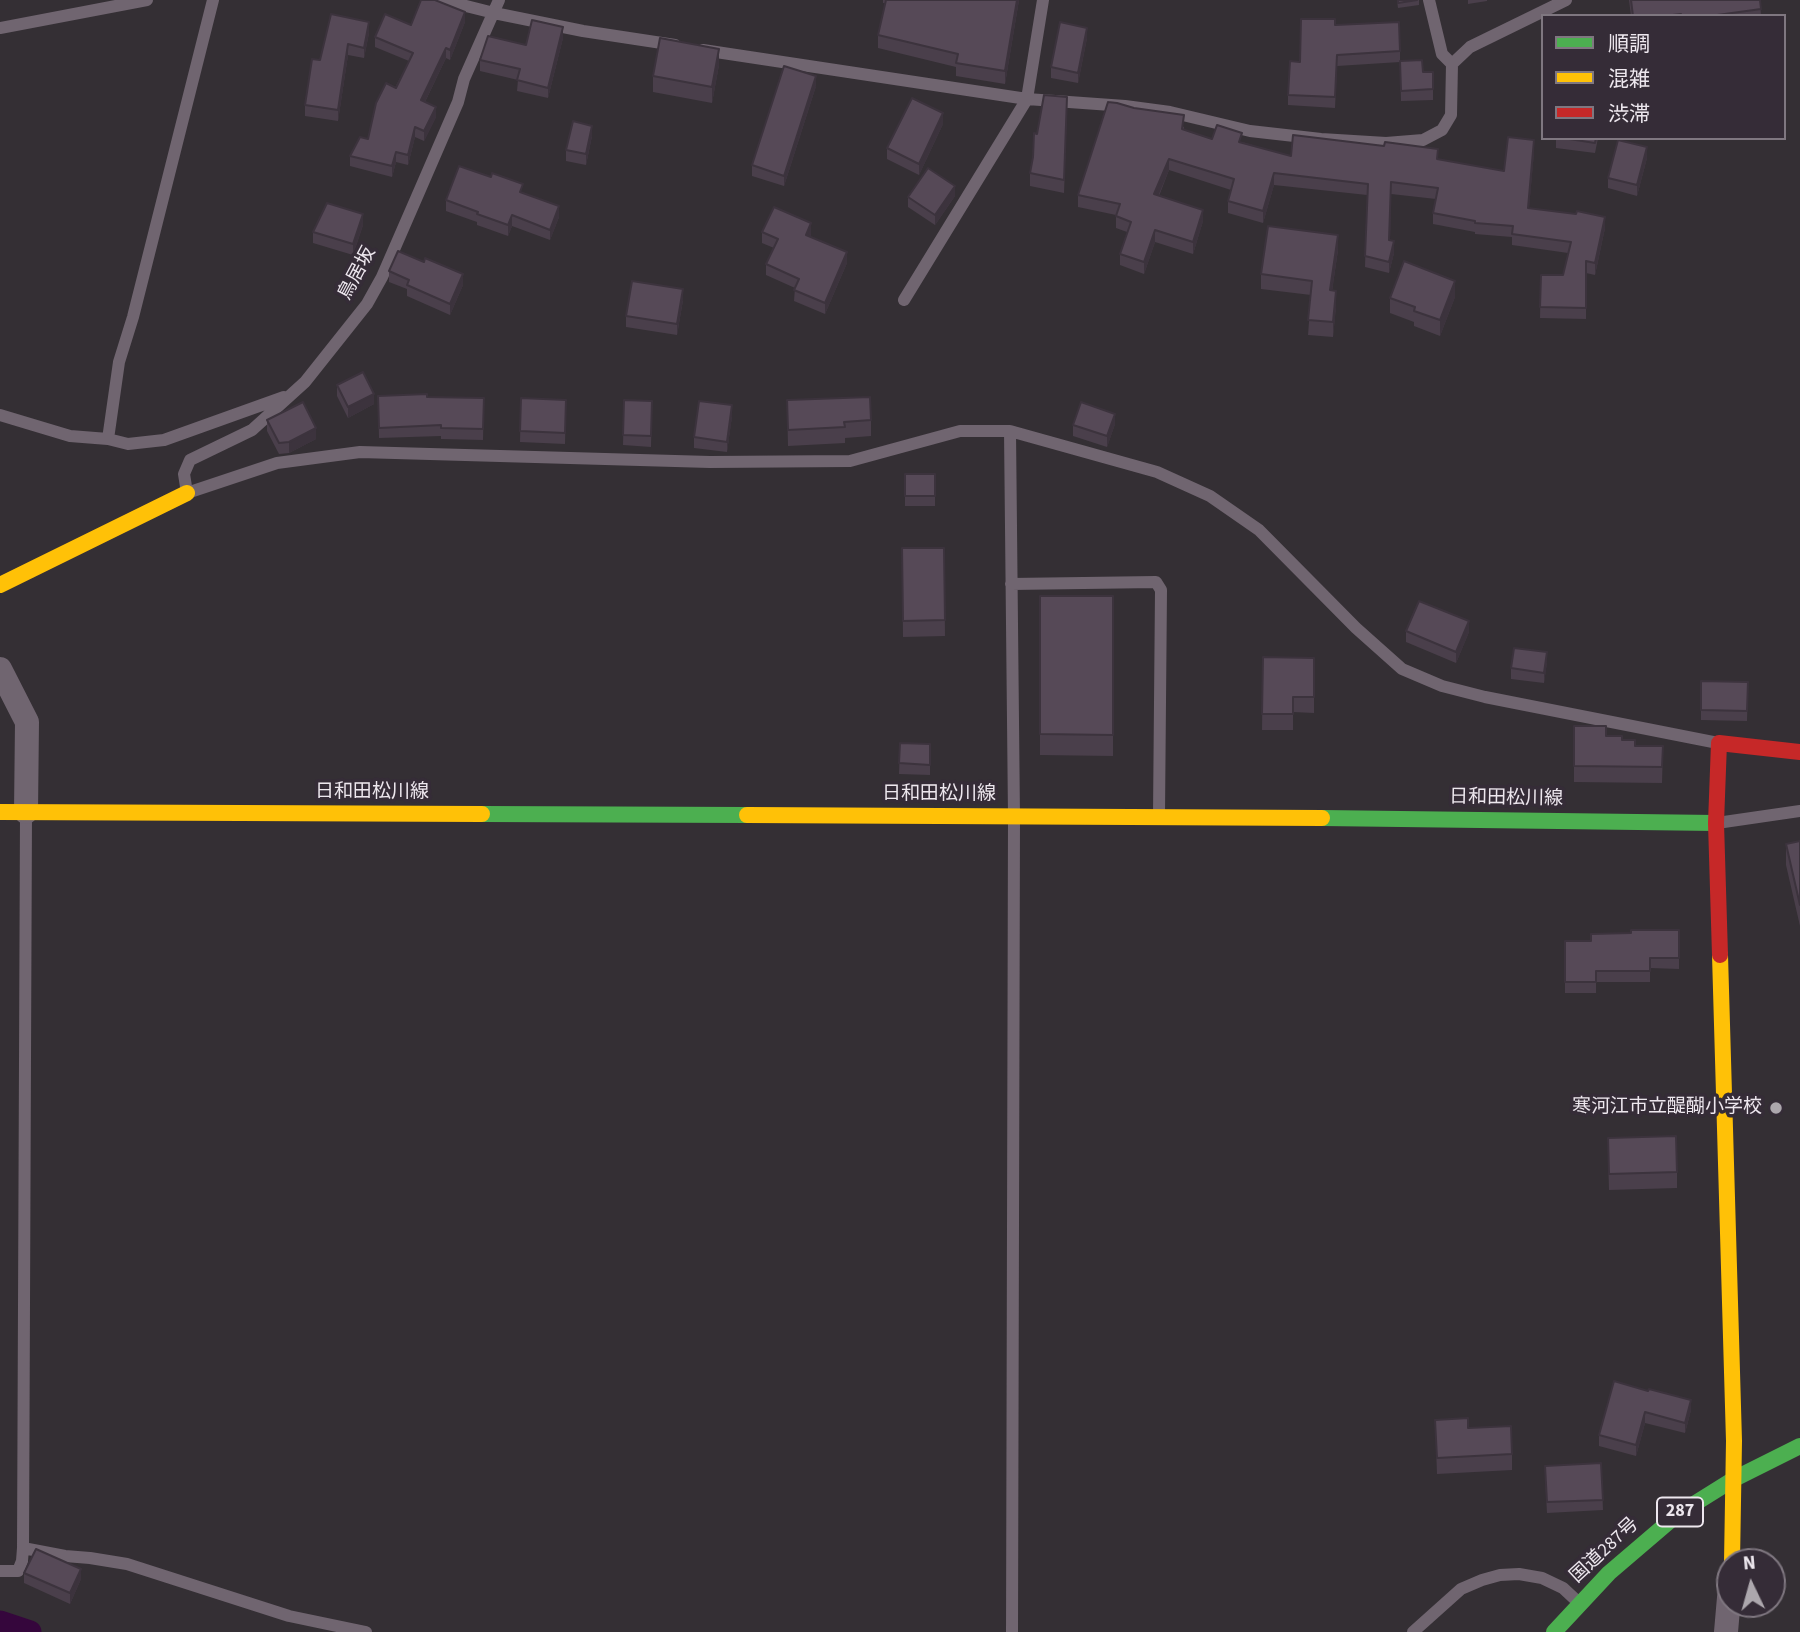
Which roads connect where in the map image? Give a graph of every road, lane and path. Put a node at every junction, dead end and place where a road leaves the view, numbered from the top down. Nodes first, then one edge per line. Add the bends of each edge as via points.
1 (147, 0) edge
2 (213, 0) edge
3 (442, 0) edge
4 (499, 0) edge
5 (1043, 0) edge
6 (1429, 0) edge
7 (1566, 0) edge
8 (494, 13) junction
9 (0, 29) edge
10 (1452, 64) junction
11 (1027, 99) junction
12 (904, 300) dead end
13 (291, 394) junction
14 (0, 415) edge
15 (1010, 431) junction
16 (108, 439) junction
17 (187, 493) junction
18 (1011, 584) junction
19 (0, 585) edge
20 (0, 668) edge
21 (1718, 743) junction
22 (1800, 752) edge
23 (1800, 811) edge
24 (0, 812) edge
25 (26, 813) junction
26 (1159, 816) junction
27 (1014, 817) junction
28 (1716, 823) junction
29 (1800, 1446) edge
30 (1734, 1479) junction
31 (23, 1548) junction
32 (1732, 1548) edge
33 (0, 1571) edge
34 (1580, 1604) junction
35 (366, 1632) edge
36 (1012, 1632) edge
37 (1413, 1632) edge
38 (1554, 1632) edge

1 - 9 lane
2 - 16 lane via 119,362
3 - 8 lane
4 - 8 lane, 鳥居坂
5 - 11 lane
6 - 10 lane via 1442,54
7 - 10 lane via 1470,47
8 - 11 lane via 583,31
8 - 13 lane, 鳥居坂 via 382,277 367,304
10 - 11 lane via 1451,115 1442,131 1423,140 1321,139 1250,131 1119,105
11 - 12 lane
13 - 16 lane via 164,440 128,444
13 - 17 lane, 鳥居坂 via 252,430 190,460 184,474
14 - 16 lane via 70,436
15 - 17 lane via 960,431 850,461 360,453 277,463
15 - 18 lane
15 - 21 lane via 1157,472 1210,496 1259,530 1402,669 1485,697
17 - 19 main road
18 - 26 lane via 1156,582 1161,590
18 - 27 lane
20 - 25 street via 27,722
21 - 22 main road
21 - 28 main road
23 - 28 lane
24 - 25 main road, 日和田松川線
25 - 27 main road, 日和田松川線
25 - 31 lane
26 - 27 main road, 日和田松川線
26 - 28 main road, 日和田松川線
27 - 36 lane
28 - 30 main road
29 - 30 main road, 国道287号 / 287
30 - 32 main road
30 - 34 main road, 国道287号 / 287 via 1678,1514
31 - 33 lane via 18,1571
31 - 35 lane via 127,1564 289,1616
34 - 37 lane via 1563,1588 1542,1578 1500,1575 1461,1589
34 - 38 main road, 国道287号 / 287

